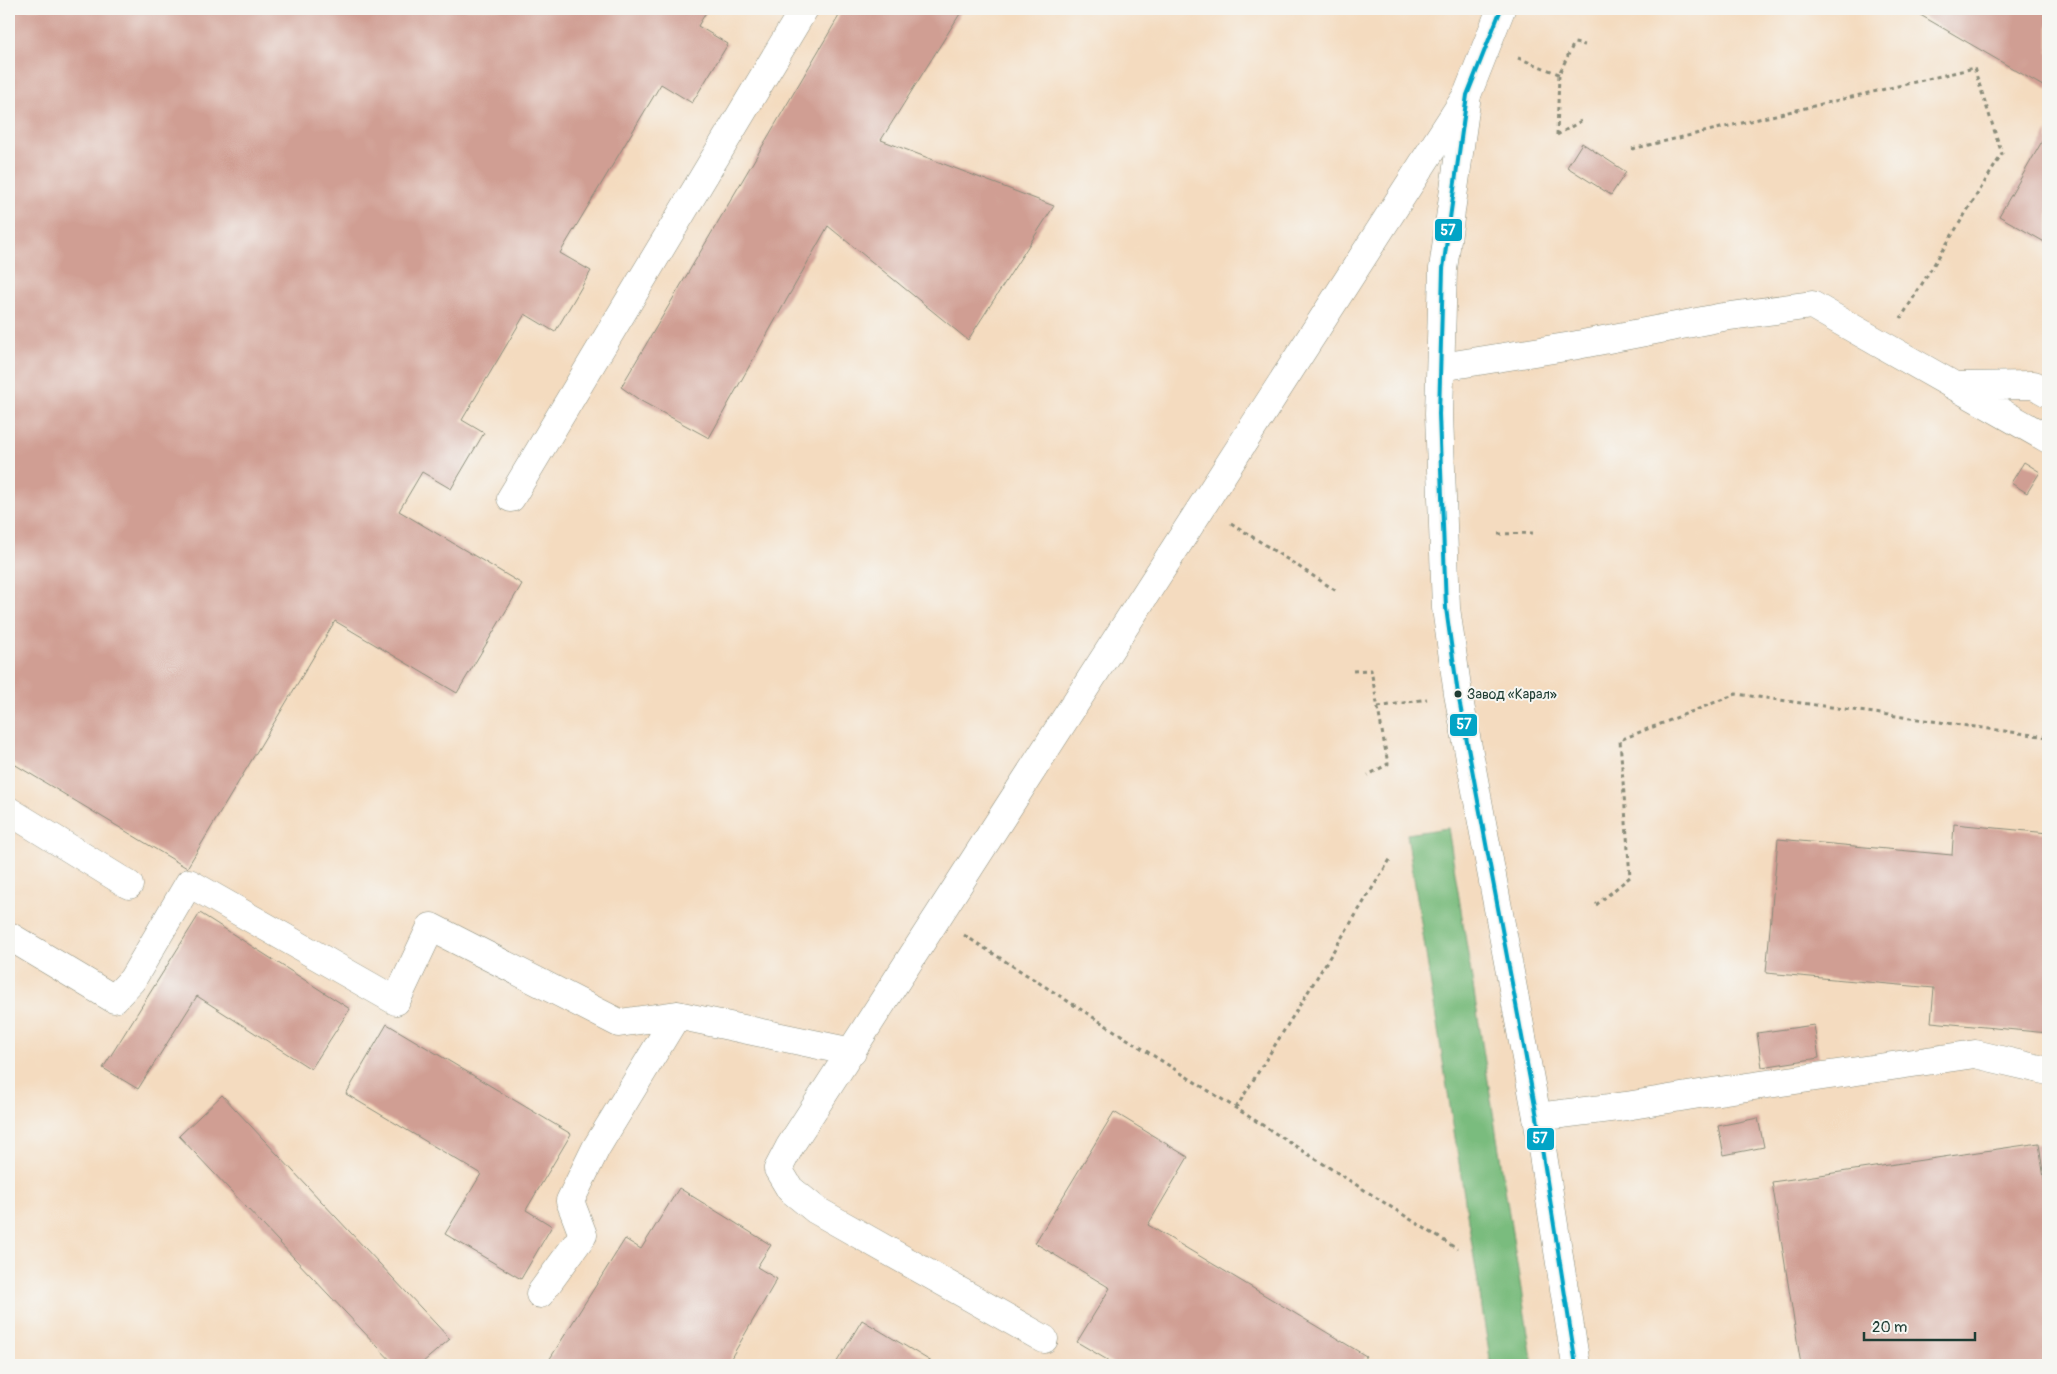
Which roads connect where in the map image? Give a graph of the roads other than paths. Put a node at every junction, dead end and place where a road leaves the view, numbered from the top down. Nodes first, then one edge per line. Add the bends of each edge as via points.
1 (804, 9) edge
2 (1501, 9) edge
3 (1467, 95) junction
4 (1441, 368) junction
5 (1955, 386) junction
6 (2048, 393) edge
7 (2048, 439) edge
8 (511, 498) dead end
9 (9, 811) edge
10 (129, 885) dead end
11 (9, 936) edge
12 (677, 1015) junction
13 (852, 1052) junction
14 (2048, 1071) edge
15 (1537, 1117) junction
16 (540, 1294) dead end
17 (1044, 1339) dead end
18 (1576, 1365) edge

1 - 8 main road
2 - 3 main road
3 - 4 main road via 1443,269
3 - 13 main road
4 - 5 main road via 1723,317 1812,305
4 - 15 main road via 1439,414 1446,608 1458,694
5 - 6 main road via 2034,385
5 - 7 main road
9 - 10 main road
11 - 12 main road via 114,999 132,980 189,883 396,1000 430,927 619,1023
12 - 13 main road
12 - 16 main road via 596,1148 570,1201 583,1235
13 - 17 main road via 778,1169 790,1189 816,1210
14 - 15 main road via 1975,1054
15 - 18 main road

